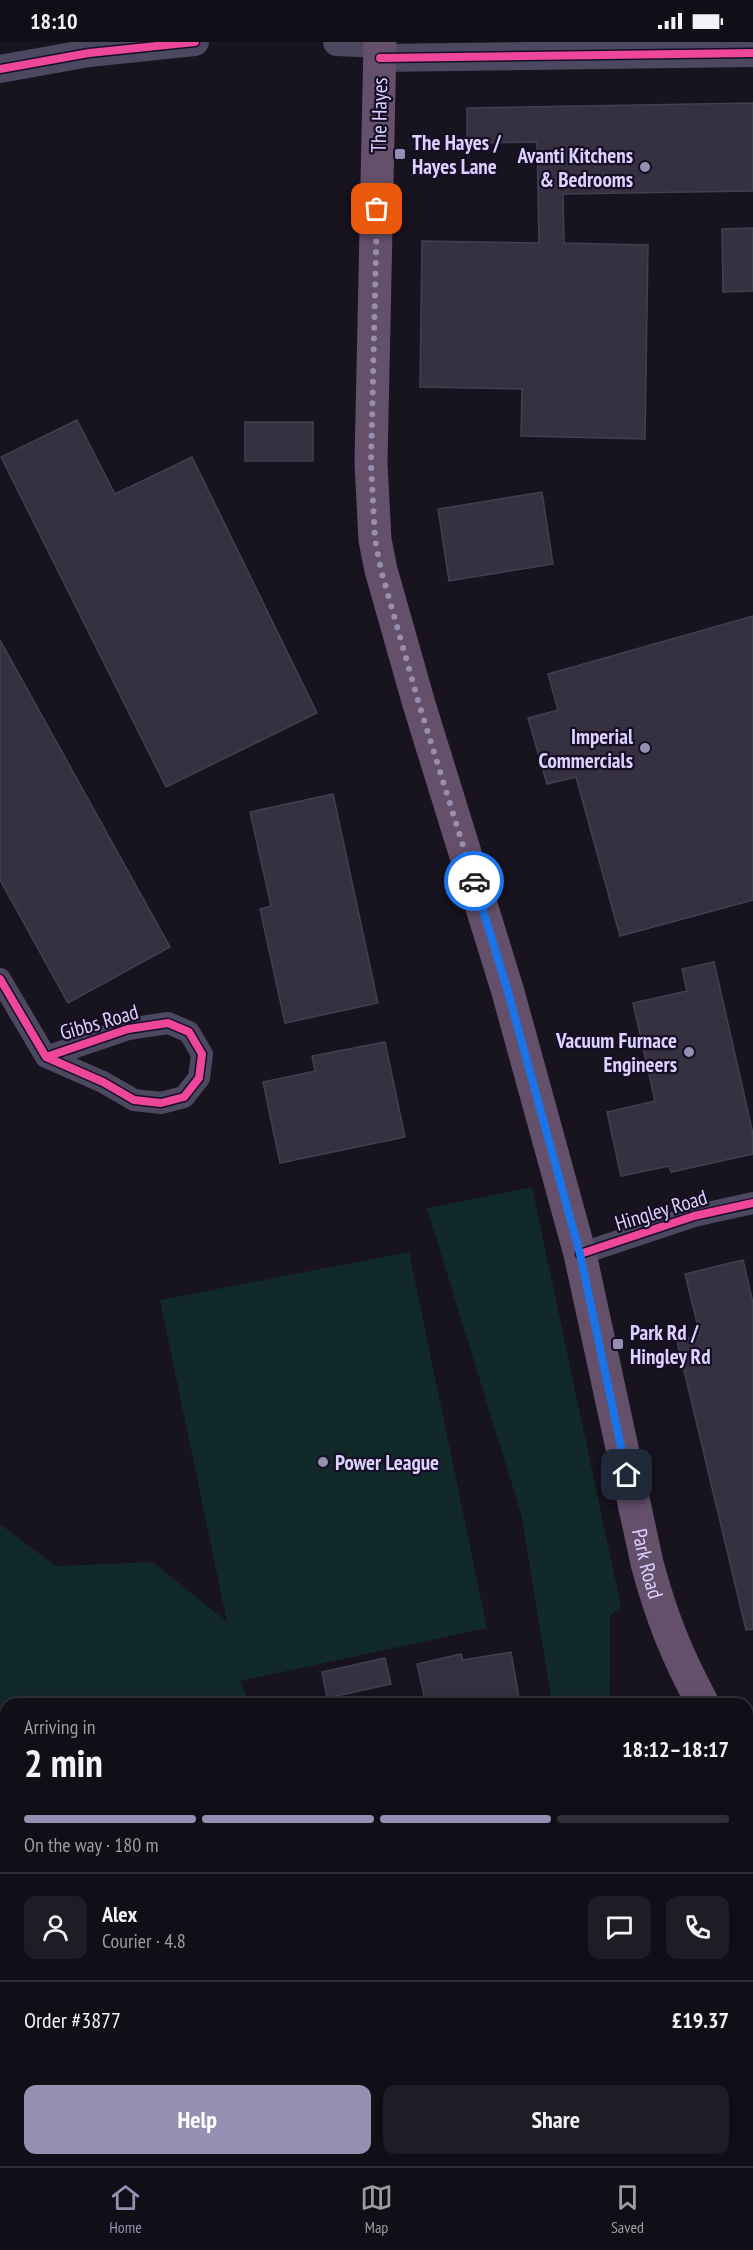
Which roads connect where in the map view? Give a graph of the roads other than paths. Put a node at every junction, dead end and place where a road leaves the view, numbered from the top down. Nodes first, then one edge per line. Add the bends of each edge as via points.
1 (195, 42) edge
2 (337, 42) edge
3 (89, 48) edge
4 (380, 48) edge
5 (753, 53) edge
6 (0, 69) edge
7 (456, 824) joint
8 (0, 979) edge
9 (46, 1057) junction
10 (753, 1203) edge
11 (580, 1254) junction
12 (700, 1698) edge

1 - 3 street
2 - 4 street
3 - 6 street
4 - 5 street
4 - 7 highway, The Hayes via 371,440 375,540
7 - 11 highway, Park Road via 512,1004
8 - 9 street, Gibbs Road
9 - 9 street, Gibbs Road via 134,1100 161,1103 184,1097 199,1078 202,1054 189,1032 168,1023 128,1029
10 - 11 street, Hingley Road via 694,1216
11 - 12 highway, Park Road via 650,1574 671,1641

